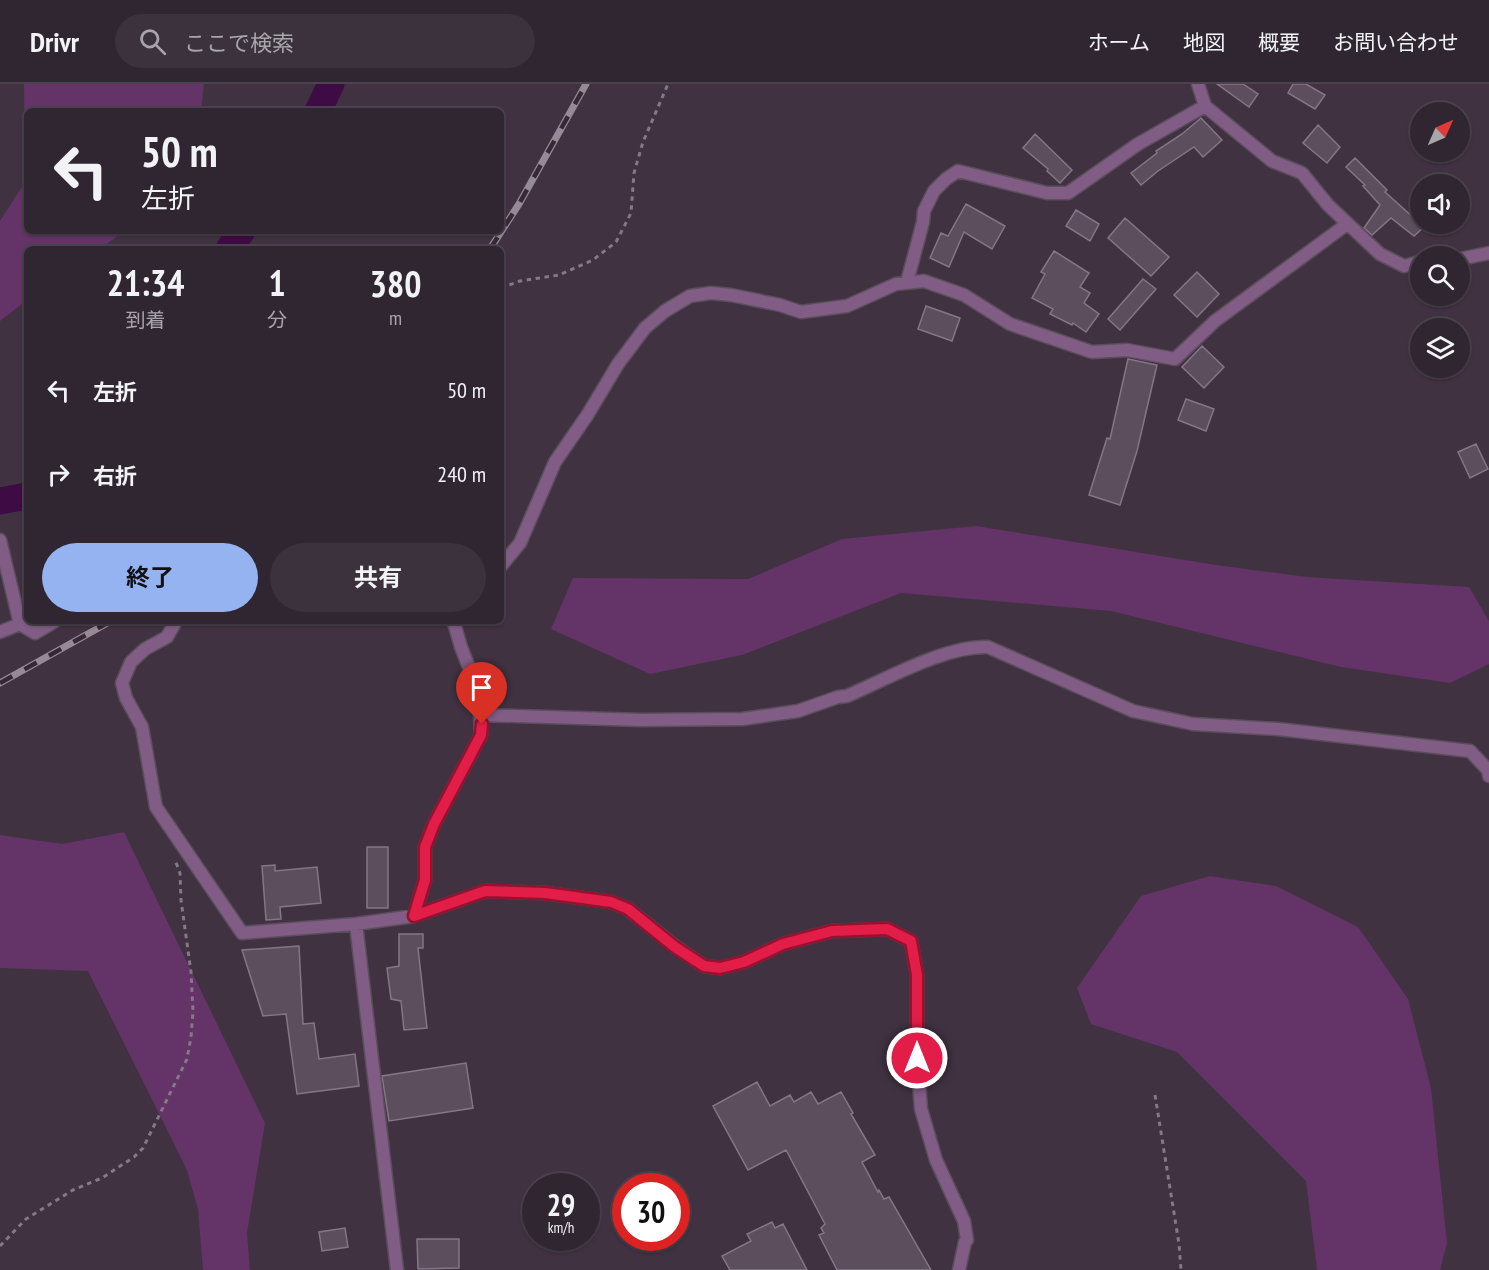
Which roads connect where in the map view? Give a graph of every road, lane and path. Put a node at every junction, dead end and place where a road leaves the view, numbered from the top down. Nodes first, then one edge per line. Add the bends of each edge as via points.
1 (668, 84) edge
2 (1198, 84) edge
3 (1205, 106) junction
4 (1347, 224) junction
5 (1489, 253) edge
6 (1470, 257) edge
7 (1410, 264) edge
8 (907, 282) junction
9 (504, 287) edge
10 (0, 540) edge
11 (504, 562) edge
12 (20, 624) junction
13 (50, 624) edge
14 (174, 624) edge
15 (454, 624) edge
16 (0, 632) edge
17 (481, 715) junction
18 (1489, 776) edge
19 (172, 851) dead end
20 (414, 916) junction
21 (356, 924) junction
22 (1155, 1095) dead end
23 (0, 1246) edge
24 (396, 1270) edge
25 (959, 1270) edge
26 (1180, 1270) edge

1 - 9 path via 634,173 632,213 615,242 593,260 559,275 520,280
2 - 3 street
3 - 4 street via 1272,161 1302,173
3 - 8 street via 1138,144 1068,193 1047,193 958,171 934,191 924,211
4 - 7 street via 1380,254 1404,266
4 - 8 street via 1215,321 1175,359 1127,350 1092,352 1010,324 964,295 924,281
5 - 6 street
8 - 11 street via 847,306 801,312 711,293 690,296 665,311 645,328 618,364 555,462 520,543
10 - 12 street
12 - 13 street via 36,633
12 - 16 street
14 - 21 street via 167,637 131,662 122,683 142,728 156,807 242,933
15 - 17 street via 479,693
17 - 18 street via 743,719 798,711 847,696 931,659 972,646 988,647 1133,711 1193,724 1278,729 1470,751
17 - 20 street via 481,735 425,847 425,880
19 - 23 path via 180,873 191,972 193,1011 187,1059 143,1148 102,1178 73,1190 26,1219
20 - 21 street
20 - 25 street via 485,891 545,893 611,902 628,909 704,966 720,968 783,944 832,931 887,929 911,941 917,975 921,1109 936,1160 964,1221 967,1240
21 - 24 street
22 - 26 path

